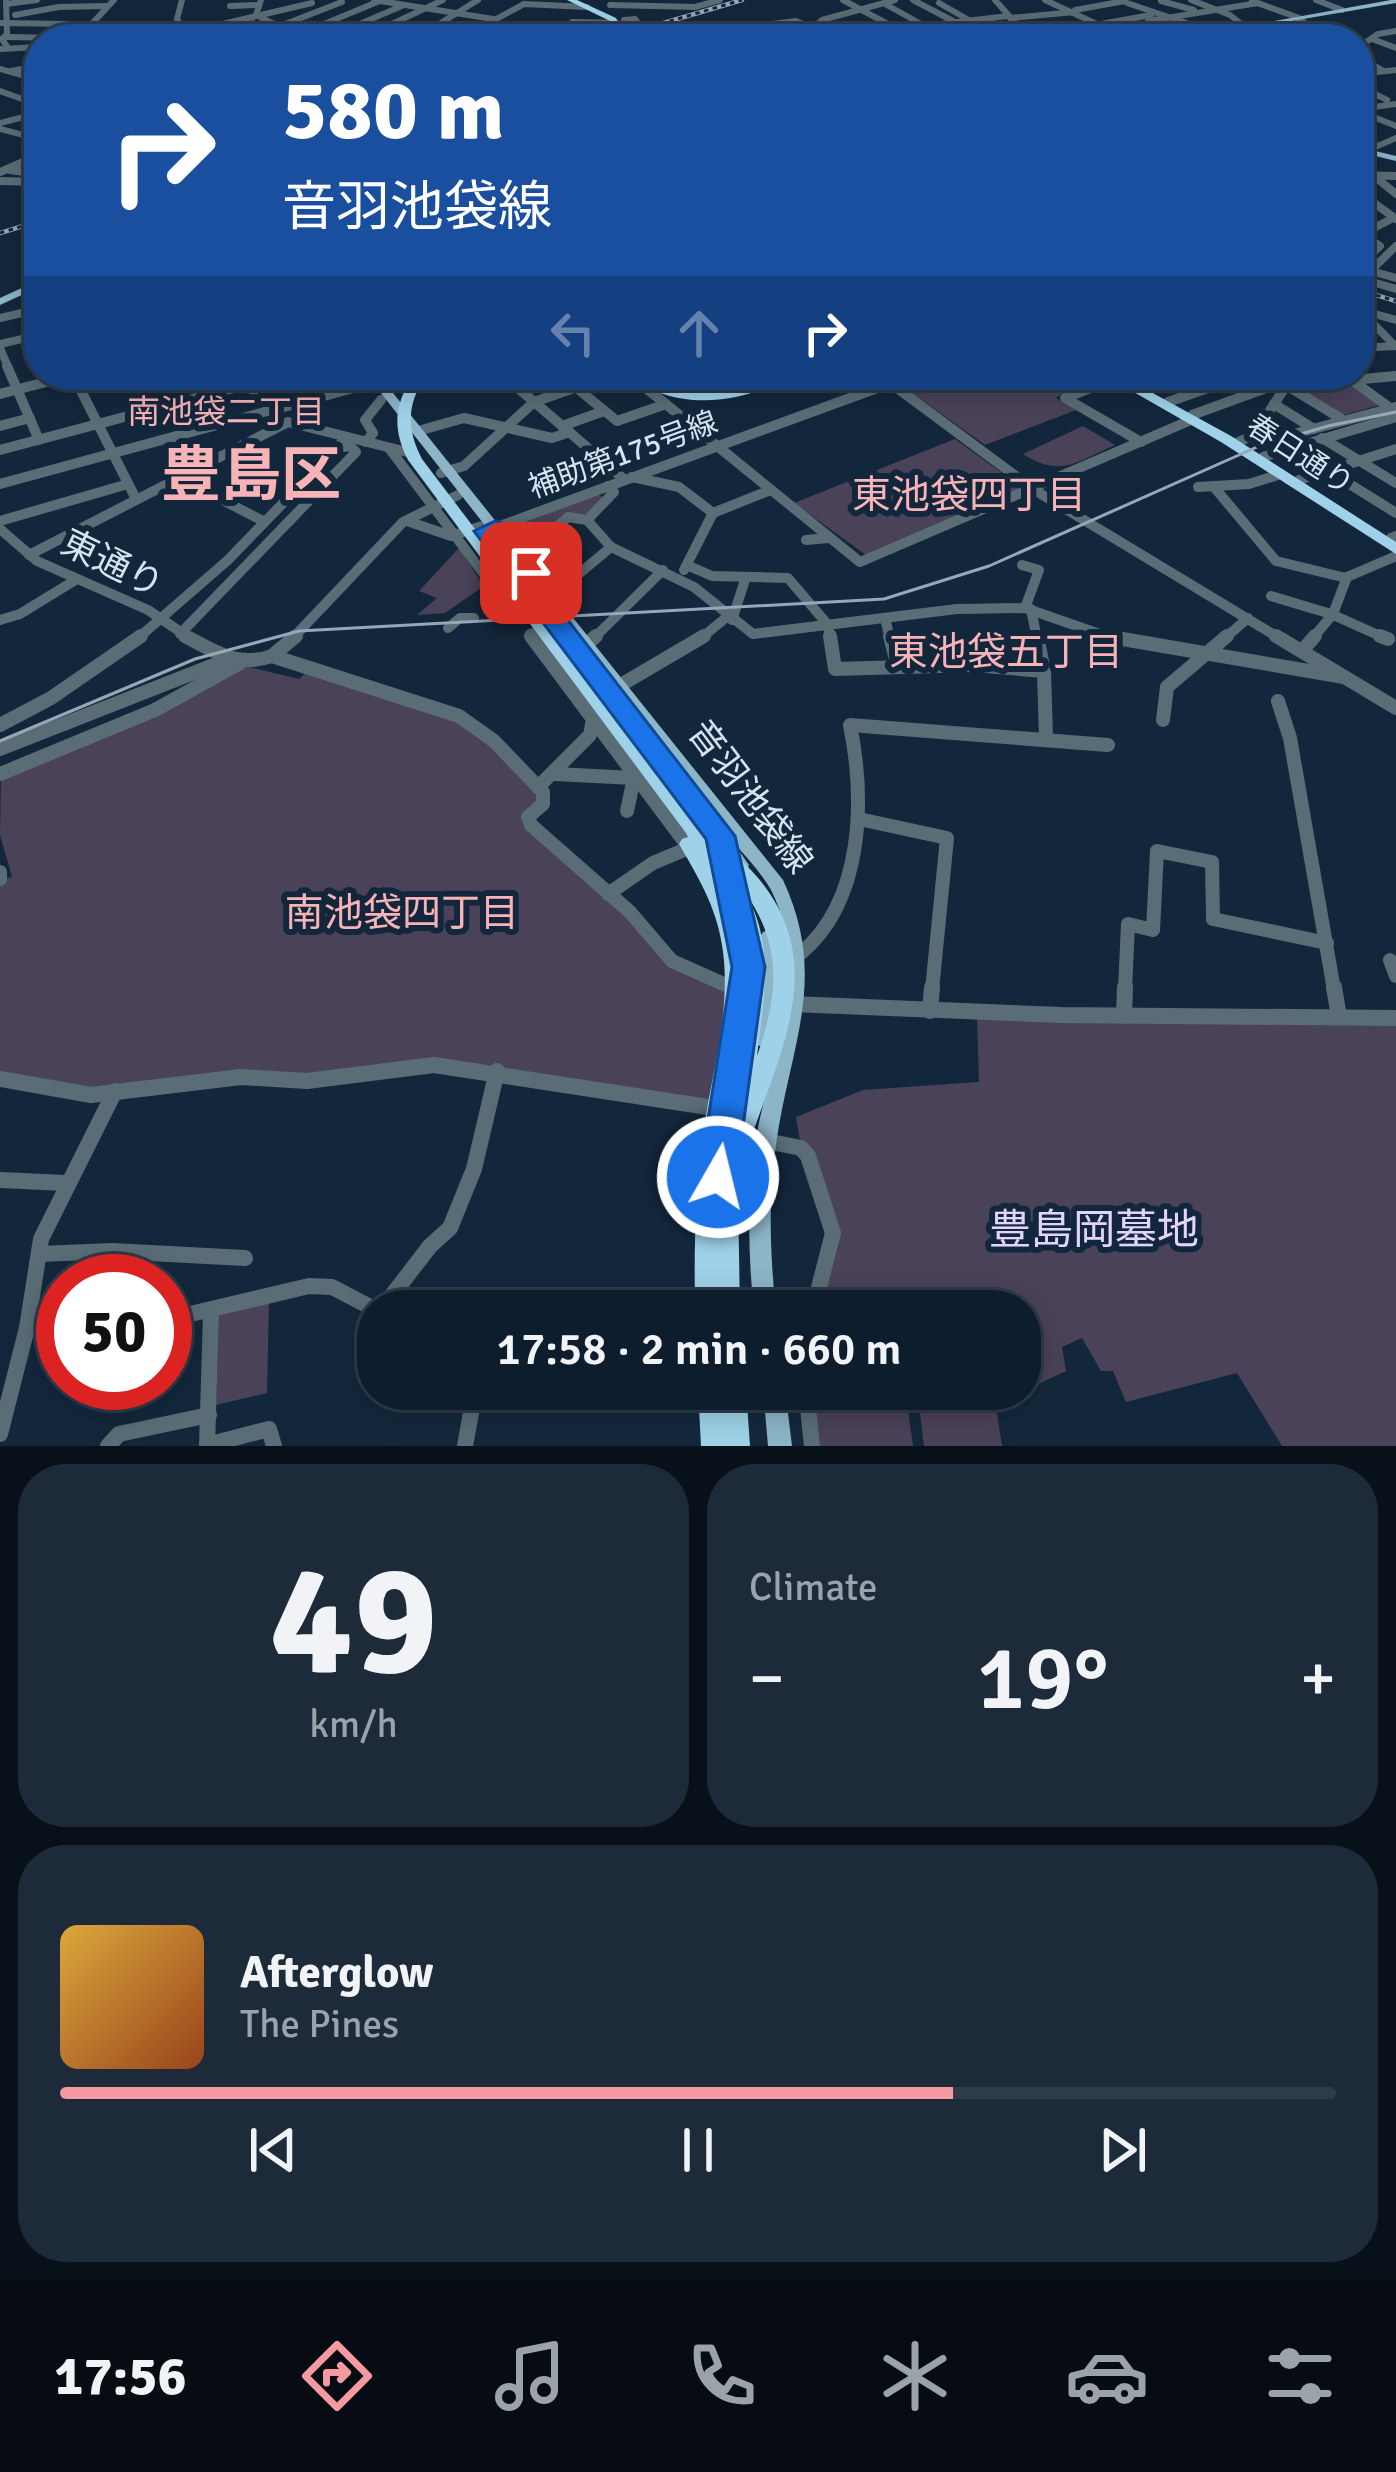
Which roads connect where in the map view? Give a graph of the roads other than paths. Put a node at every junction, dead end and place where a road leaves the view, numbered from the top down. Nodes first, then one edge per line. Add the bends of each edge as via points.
1 (37, 0) edge
2 (114, 0) edge
3 (182, 0) edge
4 (330, 0) edge
5 (378, 0) edge
6 (417, 0) edge
7 (443, 0) edge
8 (460, 0) edge
9 (691, 0) edge
10 (708, 0) edge
11 (844, 0) edge
12 (895, 0) edge
13 (913, 0) edge
14 (995, 0) edge
15 (1045, 0) edge
16 (1161, 0) edge
17 (1191, 0) edge
18 (1249, 0) edge
19 (1316, 0) edge
20 (1355, 0) edge
21 (4, 1) edge
22 (316, 1) edge
23 (477, 1) edge
24 (719, 1) edge
25 (1287, 1) edge
26 (260, 2) edge
27 (342, 2) edge
28 (1125, 2) edge
29 (1396, 2) edge
30 (54, 3) edge
31 (579, 3) edge
32 (939, 3) edge
33 (539, 4) edge
34 (607, 4) edge
35 (1261, 4) junction
36 (405, 5) junction
37 (106, 6) junction
38 (363, 6) junction
39 (682, 6) junction
40 (881, 6) junction
41 (1368, 6) junction
42 (299, 8) junction
43 (425, 8) junction
44 (1143, 8) junction
45 (1216, 9) junction
46 (866, 10) junction
47 (1342, 10) junction
48 (1074, 11) junction
49 (315, 12) junction
50 (354, 12) junction
51 (1200, 12) junction
52 (1161, 13) junction
53 (456, 14) junction
54 (256, 15) junction
55 (409, 15) junction
56 (338, 16) junction
57 (378, 16) junction
58 (676, 16) dead end
59 (1009, 16) junction
60 (1174, 16) junction
61 (879, 17) junction
62 (1299, 18) junction
63 (493, 19) junction
64 (1127, 19) junction
65 (5, 20) edge
66 (264, 20) junction
67 (399, 20) junction
68 (970, 20) junction
69 (32, 21) junction
70 (917, 22) junction
71 (955, 22) junction
72 (1188, 22) junction
73 (178, 23) junction
74 (325, 23) junction
75 (440, 23) junction
76 (29, 24) edge
77 (76, 24) edge
78 (91, 24) edge
79 (134, 24) edge
80 (194, 24) edge
81 (232, 24) edge
82 (234, 24) edge
83 (238, 24) edge
84 (271, 24) edge
85 (285, 24) edge
86 (330, 24) edge
87 (360, 24) edge
88 (390, 24) edge
89 (444, 24) edge
90 (485, 24) edge
91 (614, 24) edge
92 (618, 24) edge
93 (818, 24) edge
94 (879, 24) edge
95 (891, 24) edge
96 (911, 24) edge
97 (921, 24) edge
98 (940, 24) joint
99 (977, 24) edge
100 (1020, 24) edge
101 (1100, 24) joint
102 (1154, 24) edge
103 (1177, 24) edge
104 (1192, 24) edge
105 (1242, 24) edge
106 (1264, 24) edge
107 (1308, 24) edge
108 (1396, 32) edge
109 (2, 38) edge
110 (1374, 38) joint
111 (1396, 45) edge
112 (4, 48) edge
113 (17, 48) junction
114 (24, 48) edge
115 (24, 55) edge
116 (1374, 66) edge
117 (24, 67) edge
118 (0, 68) edge
119 (1396, 70) edge
120 (10, 71) junction
121 (1385, 71) junction
122 (1374, 72) edge
123 (24, 76) edge
124 (1374, 176) joint
125 (1396, 176) edge
126 (1396, 194) edge
127 (1396, 246) edge
128 (1374, 268) edge
129 (0, 346) edge
130 (1395, 346) edge
131 (1374, 347) edge
132 (1382, 347) junction
133 (1396, 358) edge
134 (24, 388) edge
135 (18, 390) junction
136 (81, 390) edge
137 (225, 390) edge
138 (282, 390) edge
139 (357, 390) edge
140 (388, 390) edge
141 (393, 390) edge
142 (395, 390) edge
143 (398, 390) edge
144 (400, 390) edge
145 (520, 390) edge
146 (567, 390) edge
147 (579, 390) edge
148 (650, 390) edge
149 (664, 390) edge
150 (670, 390) edge
151 (737, 390) edge
152 (870, 390) edge
153 (894, 390) edge
154 (1083, 390) edge
155 (1141, 390) edge
156 (1144, 390) edge
157 (1202, 390) edge
158 (1261, 390) edge
159 (1283, 390) edge
160 (1285, 390) edge
161 (1286, 390) edge
162 (1365, 390) edge
163 (217, 392) junction
164 (0, 394) edge
165 (713, 398) junction
166 (301, 402) junction
167 (533, 402) junction
168 (1168, 402) junction
169 (666, 404) junction
170 (225, 405) junction
171 (604, 411) junction
172 (1394, 411) edge
173 (261, 413) junction
174 (30, 418) junction
175 (1192, 418) junction
176 (1340, 418) junction
177 (235, 420) junction
178 (288, 422) junction
179 (98, 424) junction
180 (0, 426) edge
181 (271, 427) junction
182 (506, 428) junction
183 (1312, 428) junction
184 (566, 429) junction
185 (418, 431) junction
186 (176, 436) junction
187 (347, 437) junction
188 (1324, 437) junction
189 (39, 440) junction
190 (1242, 440) junction
191 (366, 442) junction
192 (1141, 442) junction
193 (718, 446) junction
194 (336, 449) junction
195 (0, 450) edge
196 (403, 451) junction
197 (1393, 452) edge
198 (112, 454) junction
199 (1263, 457) junction
200 (1357, 460) junction
201 (1327, 470) junction
202 (197, 472) junction
203 (445, 472) junction
204 (1281, 474) junction
205 (307, 478) junction
206 (629, 478) junction
207 (182, 479) junction
208 (1299, 479) junction
209 (325, 483) junction
210 (1396, 483) edge
211 (0, 484) edge
212 (128, 484) junction
213 (608, 486) junction
214 (1198, 487) dead end
215 (1214, 487) junction
216 (1033, 489) junction
217 (768, 491) junction
218 (458, 495) junction
219 (136, 500) junction
220 (430, 502) junction
221 (713, 513) junction
222 (1396, 513) edge
223 (586, 520) junction
224 (263, 521) junction
225 (407, 521) junction
226 (0, 525) edge
227 (487, 528) junction
228 (454, 535) junction
229 (828, 538) junction
230 (806, 540) dead end
231 (1395, 544) edge
232 (611, 547) junction
233 (29, 554) junction
234 (519, 565) junction
235 (1022, 565) dead end
236 (689, 566) junction
237 (663, 570) junction
238 (678, 577) junction
239 (746, 577) junction
240 (1346, 578) junction
241 (77, 579) junction
242 (488, 580) junction
243 (191, 593) junction
244 (1271, 596) dead end
245 (215, 599) junction
246 (547, 601) junction
247 (1028, 609) junction
248 (1333, 614) junction
249 (474, 618) dead end
250 (730, 618) junction
251 (885, 618) junction
252 (1248, 618) junction
253 (0, 620) edge
254 (163, 622) junction
255 (558, 624) junction
256 (828, 625) junction
257 (448, 628) dead end
258 (180, 634) junction
259 (1388, 639) dead end
260 (586, 644) junction
261 (1302, 651) junction
262 (1204, 654) junction
263 (272, 656) junction
264 (235, 661) junction
265 (898, 667) junction
266 (1044, 670) junction
267 (1344, 677) junction
268 (619, 686) junction
269 (1278, 700) dead end
270 (623, 707) junction
271 (1396, 708) edge
272 (3, 719) edge
273 (593, 719) junction
274 (1163, 720) dead end
275 (1046, 739) junction
276 (1108, 745) dead end
277 (0, 749) edge
278 (667, 764) junction
279 (0, 774) edge
280 (555, 774) junction
281 (635, 777) junction
282 (538, 787) junction
283 (627, 811) dead end
284 (860, 819) junction
285 (720, 836) junction
286 (691, 838) junction
287 (608, 894) junction
288 (1327, 943) junction
289 (800, 954) junction
290 (739, 990) junction
291 (771, 999) junction
292 (797, 1005) junction
293 (930, 1011) junction
294 (1124, 1016) junction
295 (1339, 1017) junction
296 (1396, 1018) edge
297 (497, 1071) junction
298 (0, 1079) edge
299 (115, 1091) junction
300 (728, 1110) junction
301 (760, 1116) junction
302 (766, 1141) junction
303 (0, 1180) edge
304 (66, 1183) junction
305 (40, 1254) joint
306 (169, 1254) edge
307 (192, 1255) edge
308 (245, 1258) dead end
309 (36, 1277) edge
310 (395, 1290) edge
311 (711, 1290) edge
312 (712, 1290) edge
313 (726, 1290) edge
314 (738, 1290) edge
315 (763, 1290) edge
316 (818, 1290) edge
317 (357, 1300) edge
318 (211, 1314) junction
319 (192, 1316) edge
320 (27, 1328) junction
321 (36, 1328) edge
322 (472, 1410) edge
323 (717, 1410) edge
324 (733, 1410) edge
325 (744, 1410) edge
326 (776, 1410) edge
327 (808, 1410) edge
328 (209, 1415) junction
329 (0, 1434) edge
330 (108, 1446) edge
331 (207, 1446) edge
332 (274, 1446) edge
333 (465, 1446) edge
334 (719, 1446) edge
335 (736, 1446) edge
336 (746, 1446) edge
337 (779, 1446) edge
338 (812, 1446) edge

1 - 21 street
2 - 37 street
3 - 73 street
4 - 27 street
5 - 36 street
5 - 38 street
5 - 50 street
6 - 36 street
7 - 43 street
8 - 23 street
9 - 39 street
10 - 24 street
11 - 46 street
12 - 40 street
13 - 71 street
14 - 59 street
15 - 48 street
16 - 44 street
16 - 51 street
17 - 45 street
18 - 35 street
19 - 47 street
20 - 41 street
21 - 65 street
22 - 42 street
22 - 54 street
23 - 53 street
24 - 39 street
25 - 35 street
26 - 54 street
26 - 81 street via 231,6
27 - 38 street
27 - 49 street
28 - 44 street
28 - 48 street
29 - 41 main road
29 - 62 main road
30 - 37 street
30 - 65 street
31 - 33 street
31 - 34 highway
31 - 91 highway
31 - 92 highway
32 - 68 street
33 - 63 street
34 - 39 street
35 - 45 street
35 - 62 street
36 - 43 street
36 - 57 street
37 - 78 street
38 - 56 street
39 - 58 street
40 - 46 street
40 - 70 street
40 - 96 street
41 - 47 main road
42 - 49 street
42 - 66 street
43 - 53 street
43 - 55 street
44 - 52 street
44 - 64 street via 1112,12
45 - 51 street
45 - 105 street
46 - 61 street
46 - 93 street
47 - 62 main road
48 - 59 street
48 - 101 street
49 - 56 street
49 - 85 street
50 - 57 street
50 - 74 street
51 - 60 street
52 - 60 street
52 - 64 street
53 - 63 street
53 - 75 street
54 - 66 street
54 - 82 street
55 - 67 street
55 - 75 street
56 - 74 street
57 - 67 street
57 - 87 street
59 - 68 street
59 - 100 street
60 - 72 street
60 - 102 street via 1148,21
61 - 94 street
61 - 95 street
62 - 106 main road
62 - 107 street
63 - 90 street
64 - 101 street
65 - 69 street
65 - 109 street
66 - 83 street
66 - 84 street
67 - 88 street
68 - 71 street
68 - 99 street
69 - 76 street
69 - 77 street
70 - 97 street
70 - 98 street
71 - 98 street
72 - 103 street
72 - 104 street
73 - 79 street
73 - 80 street
74 - 86 street
75 - 89 street
108 - 110 street
109 - 112 street
110 - 111 street
112 - 113 street
113 - 114 street
113 - 115 street
116 - 121 street
117 - 120 street
118 - 120 street
119 - 121 street
120 - 123 street
121 - 122 street
124 - 125 street
124 - 126 street
127 - 128 street
129 - 135 street
130 - 132 street
131 - 132 street
132 - 133 street
134 - 135 street
135 - 164 street
135 - 174 street
136 - 179 street
137 - 163 street
138 - 170 street
139 - 166 street
140 - 191 street via 365,420 373,433
141 - 311 highway via 390,428 405,463 689,843 729,916 738,995 708,1194
142 - 196 main road, 音羽池袋線
143 - 185 main road, 音羽池袋線
144 - 286 highway via 400,421 415,460
145 - 167 street
146 - 167 street
147 - 171 street
148 - 169 street
149 - 165 highway
150 - 165 highway
151 - 165 highway
152 - 193 street, 補助第175号線
153 - 216 street
154 - 192 street via 1065,398
155 - 175 highway, 春日通り
156 - 168 highway, 春日通り
157 - 168 street
158 - 175 street
159 - 190 street
160 - 183 street
161 - 176 street
162 - 172 street
163 - 170 street
163 - 179 street
166 - 173 street
166 - 178 street
167 - 182 street
167 - 184 street
168 - 175 highway, 春日通り
169 - 171 street via 616,422
169 - 193 street
170 - 177 street
171 - 184 street
172 - 176 street
172 - 188 street
173 - 177 street
173 - 181 street
174 - 180 street
174 - 189 street
175 - 190 highway, 春日通り
175 - 192 street
176 - 183 street
177 - 186 street
178 - 181 street
178 - 187 street
179 - 189 street
179 - 198 street
181 - 202 street
182 - 184 street via 552,438
182 - 185 street via 464,418
182 - 203 street via 464,466
183 - 188 street
183 - 190 street
184 - 206 street
185 - 203 main road, 音羽池袋線
186 - 198 street
186 - 202 street
187 - 191 street
187 - 194 street
188 - 199 street
188 - 200 street
189 - 195 street
190 - 199 highway, 春日通り
190 - 204 highway, 春日通り
191 - 196 street
192 - 216 street
193 - 206 street, 補助第175号線
193 - 217 street
194 - 205 street
194 - 209 street via 356,452
196 - 203 main road, 音羽池袋線
196 - 220 street
197 - 200 street
198 - 211 street
198 - 212 street
199 - 208 highway, 春日通り
200 - 201 street
200 - 210 street
201 - 208 street
201 - 222 street
202 - 207 street
203 - 218 main road, 音羽池袋線
203 - 227 main road, 音羽池袋線
204 - 215 street
204 - 231 highway, 春日通り
205 - 209 street
205 - 224 street
206 - 213 street, 補助第175号線
206 - 221 street via 679,488
207 - 219 street
207 - 224 street
208 - 231 highway, 春日通り
209 - 245 street
212 - 219 street
212 - 226 street
213 - 223 street via 611,500
213 - 227 street, 補助第175号線
214 - 215 street
215 - 240 street via 1276,562
216 - 229 street via 860,562
216 - 252 street
217 - 221 street
217 - 229 street
218 - 220 street
218 - 227 main road, 音羽池袋線
219 - 233 street
220 - 225 street
220 - 228 street
221 - 236 street
223 - 232 street
223 - 234 street via 568,517
224 - 243 street
225 - 228 street
225 - 263 street
226 - 233 street, 東通り
227 - 228 street, 補助第175号線
227 - 234 main road, 音羽池袋線
228 - 242 street
229 - 230 street
231 - 240 street
232 - 237 street
232 - 246 street
233 - 241 street, 東通り
234 - 242 street
234 - 246 main road, 音羽池袋線
235 - 247 street via 1039,570
236 - 238 street
236 - 239 street
237 - 238 street
237 - 260 street
238 - 250 street
239 - 250 street
239 - 256 street via 788,578
240 - 248 street
241 - 253 street
241 - 254 street, 東通り
242 - 246 street via 514,614
243 - 245 street via 194,601
243 - 254 street
244 - 248 street
245 - 258 street
246 - 255 main road, 音羽池袋線
246 - 260 main road, 音羽池袋線
247 - 251 street
247 - 262 street via 1124,642
247 - 266 street
248 - 259 street
248 - 261 street
249 - 257 street
250 - 256 street via 753,634
250 - 268 street
251 - 256 street
251 - 265 street
252 - 261 street
252 - 262 street
254 - 258 street, 東通り
254 - 272 street via 101,670
255 - 270 main road, 音羽池袋線
255 - 273 street via 530,634
256 - 265 street via 835,669
258 - 264 street, 東通り
260 - 268 main road, 音羽池袋線
261 - 267 street
262 - 267 street
262 - 274 street via 1167,687
263 - 264 street
263 - 282 street via 459,716
264 - 277 street
264 - 279 street via 155,710
265 - 266 street
266 - 275 street
267 - 271 street
268 - 289 main road, 音羽池袋線 via 777,885
269 - 288 street
270 - 273 street
270 - 278 main road, 音羽池袋線
273 - 280 street via 590,735
273 - 281 street
275 - 276 street
275 - 284 street via 850,725
278 - 281 street
278 - 285 main road, 音羽池袋線
280 - 281 street
280 - 282 street
281 - 283 street
281 - 286 street
282 - 287 street via 544,800 527,820
284 - 289 street via 828,921
284 - 293 street via 947,838
285 - 286 street
285 - 290 main road, 音羽池袋線 via 744,933
285 - 291 main road, 音羽池袋線 via 765,917
286 - 287 street
286 - 290 street
286 - 313 highway via 762,893 783,950 781,1024 730,1162
287 - 290 street via 672,962
288 - 294 street via 1213,919 1212,862 1157,851 1153,930 1128,924
288 - 295 street
289 - 292 main road, 音羽池袋線
290 - 291 street
290 - 300 main road, 音羽池袋線
291 - 292 street
291 - 301 main road, 音羽池袋線
292 - 293 street
292 - 301 main road, 音羽池袋線
293 - 294 street
294 - 295 street
295 - 296 street
297 - 299 street via 434,1065
297 - 300 street
297 - 310 street via 475,1168 450,1228
298 - 299 street via 70,1094
299 - 304 street
300 - 301 street
300 - 312 main road, 音羽池袋線
301 - 302 main road, 音羽池袋線
301 - 314 main road, 音羽池袋線 via 736,1228
302 - 315 main road, 音羽池袋線
302 - 316 street via 808,1156 833,1233
303 - 304 street
304 - 305 street
305 - 306 street
307 - 308 street
309 - 320 street
317 - 318 street via 327,1286
318 - 319 street
318 - 328 street
320 - 321 street
320 - 329 street
322 - 333 street
323 - 334 highway
324 - 335 highway
325 - 336 main road
326 - 337 main road
327 - 338 street
328 - 330 street via 119,1434
328 - 331 street
331 - 332 street via 269,1429

